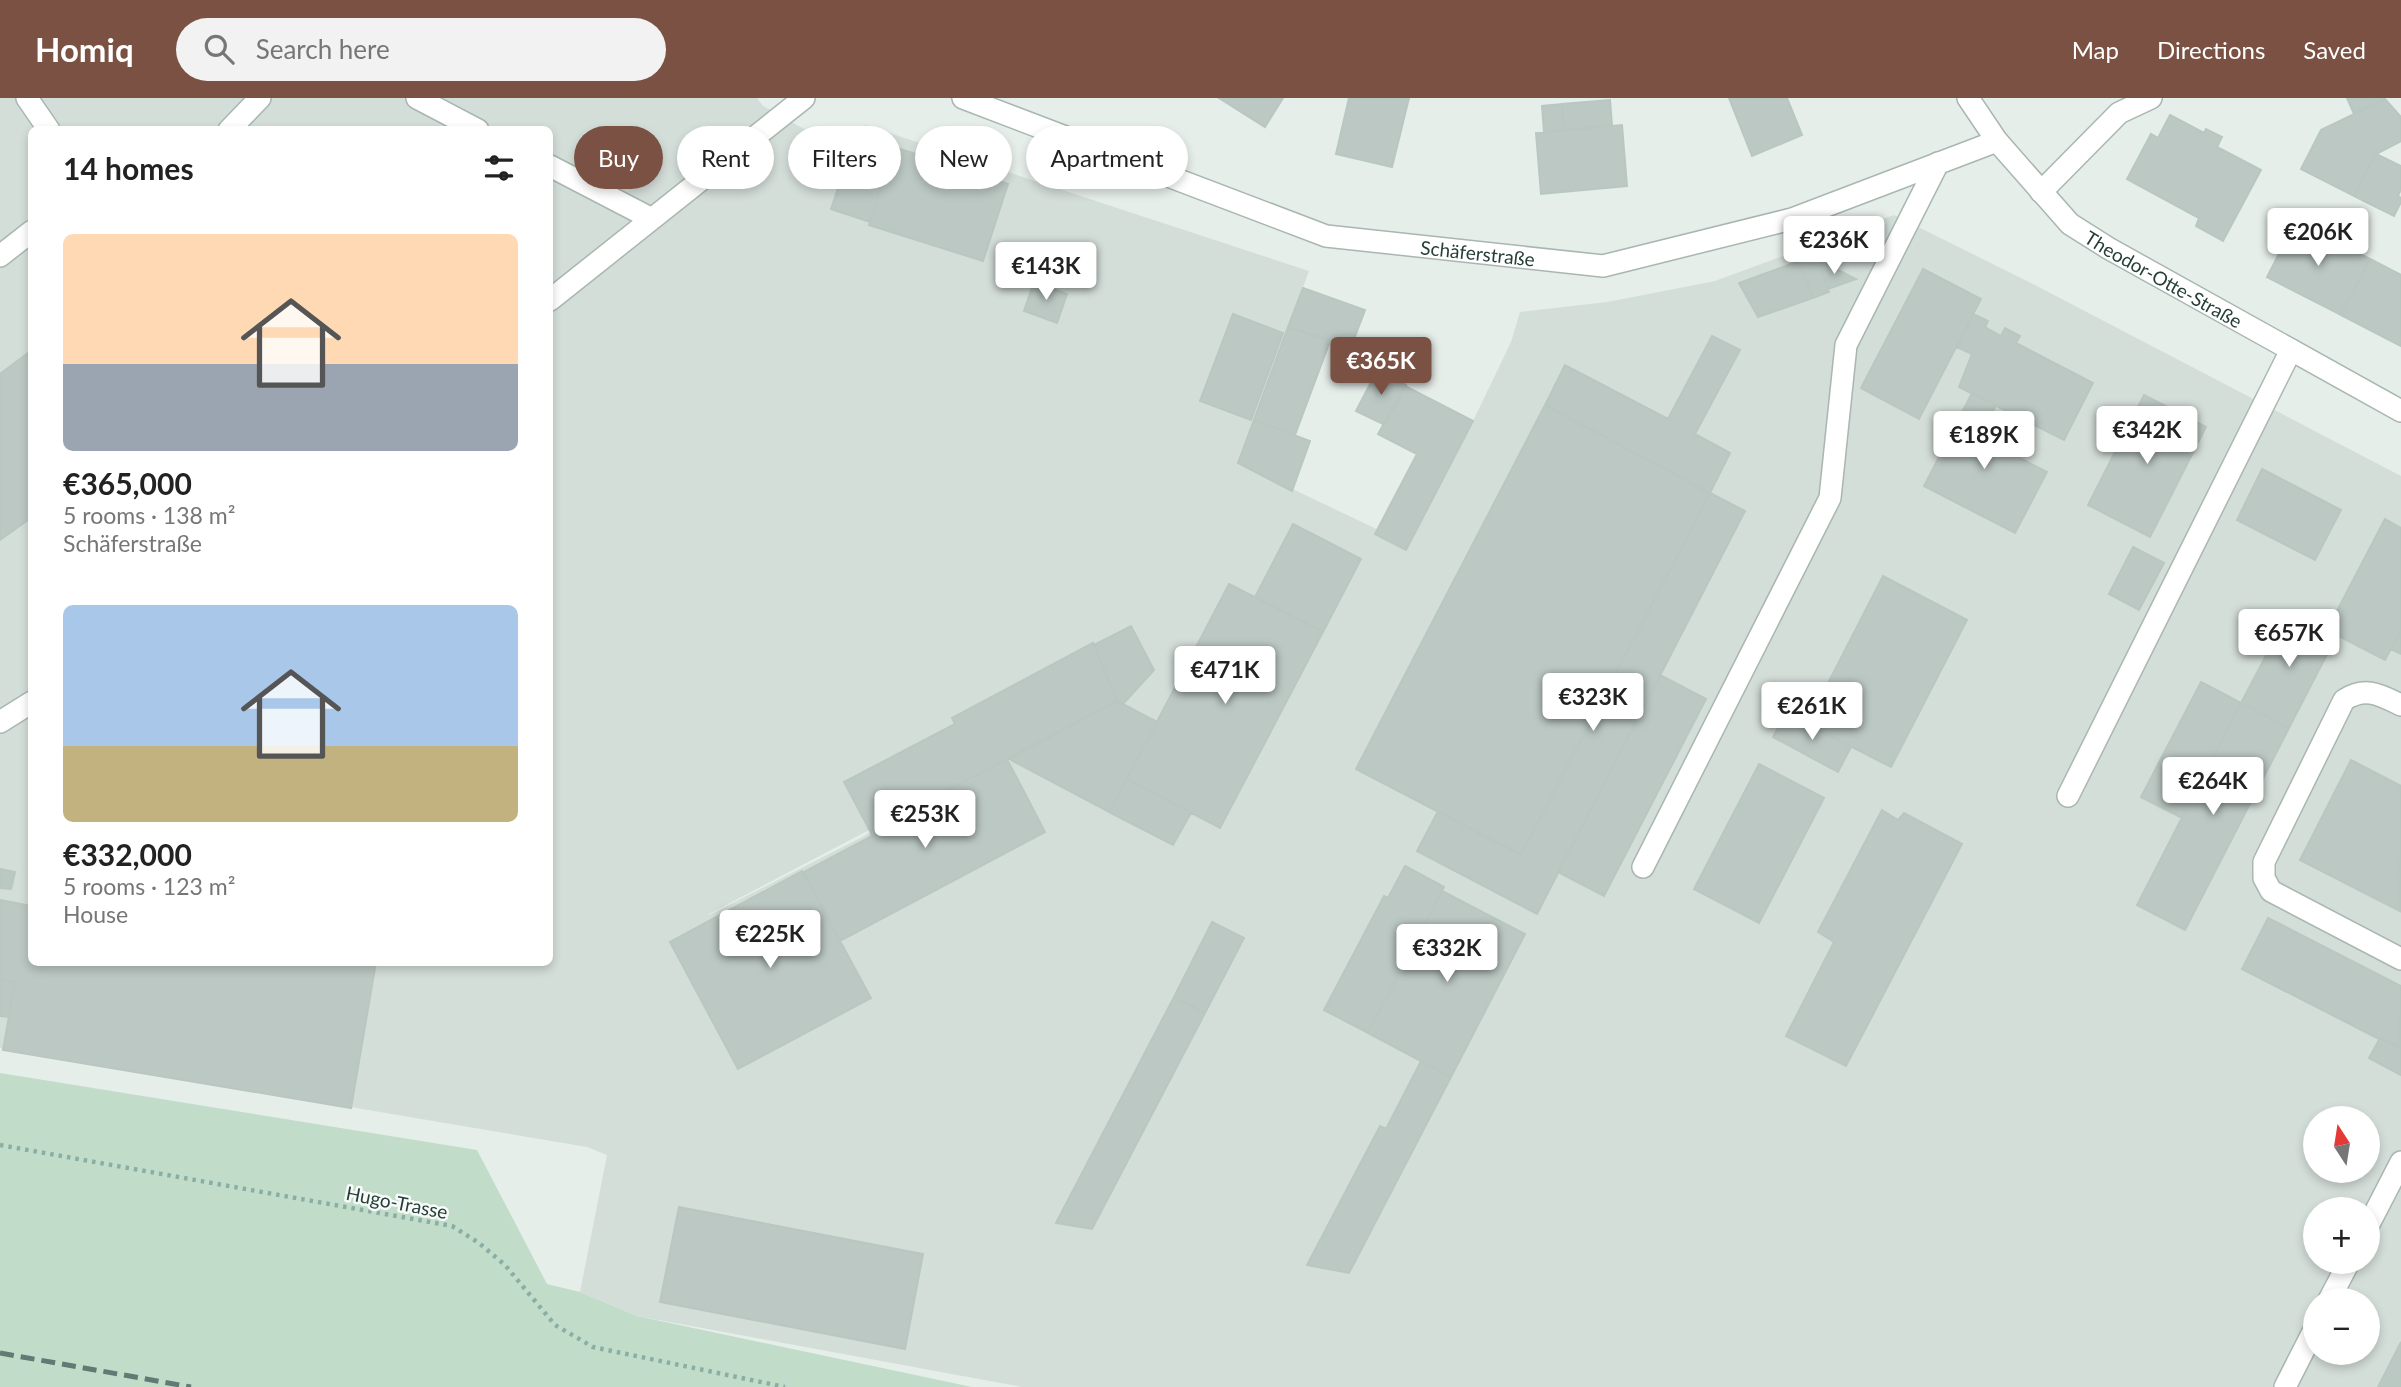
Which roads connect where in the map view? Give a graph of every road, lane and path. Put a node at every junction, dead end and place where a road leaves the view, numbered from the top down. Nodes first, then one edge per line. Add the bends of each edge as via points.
1 (27, 98) edge
2 (260, 98) edge
3 (417, 98) edge
4 (804, 98) edge
5 (963, 98) edge
6 (1968, 98) edge
7 (2151, 98) edge
8 (47, 126) edge
9 (233, 126) edge
10 (470, 126) edge
11 (1997, 141) junction
12 (1938, 163) junction
13 (553, 168) edge
14 (2041, 192) junction
15 (652, 219) junction
16 (28, 234) edge
17 (0, 256) edge
18 (553, 298) edge
19 (2291, 350) junction
20 (2401, 411) edge
21 (28, 704) edge
22 (2401, 705) edge
23 (0, 722) edge
24 (2068, 796) dead end
25 (1643, 867) dead end
26 (2401, 959) edge
27 (0, 1145) edge
28 (2401, 1162) edge
29 (2380, 1203) edge
30 (2303, 1352) edge
31 (785, 1387) edge
32 (2285, 1387) edge

1 - 8 street
2 - 9 street
3 - 10 street
4 - 15 street
5 - 12 street, Schäferstraße via 1326,236 1603,266 1792,219
6 - 11 street, Theodor-Otte-Straße
7 - 14 street via 2119,113
11 - 12 street, Schäferstraße
11 - 14 street, Theodor-Otte-Straße
12 - 25 street via 1846,345 1830,498
13 - 15 street
14 - 19 street, Theodor-Otte-Straße via 2070,224
15 - 18 street
16 - 17 street
19 - 20 street, Theodor-Otte-Straße
19 - 24 street
21 - 23 street
22 - 26 street via 2366,691 2344,700 2263,870 2266,886 2272,891
27 - 31 path, Hugo-Trasse via 452,1226 505,1265 555,1325 593,1347
28 - 29 street
30 - 32 street

